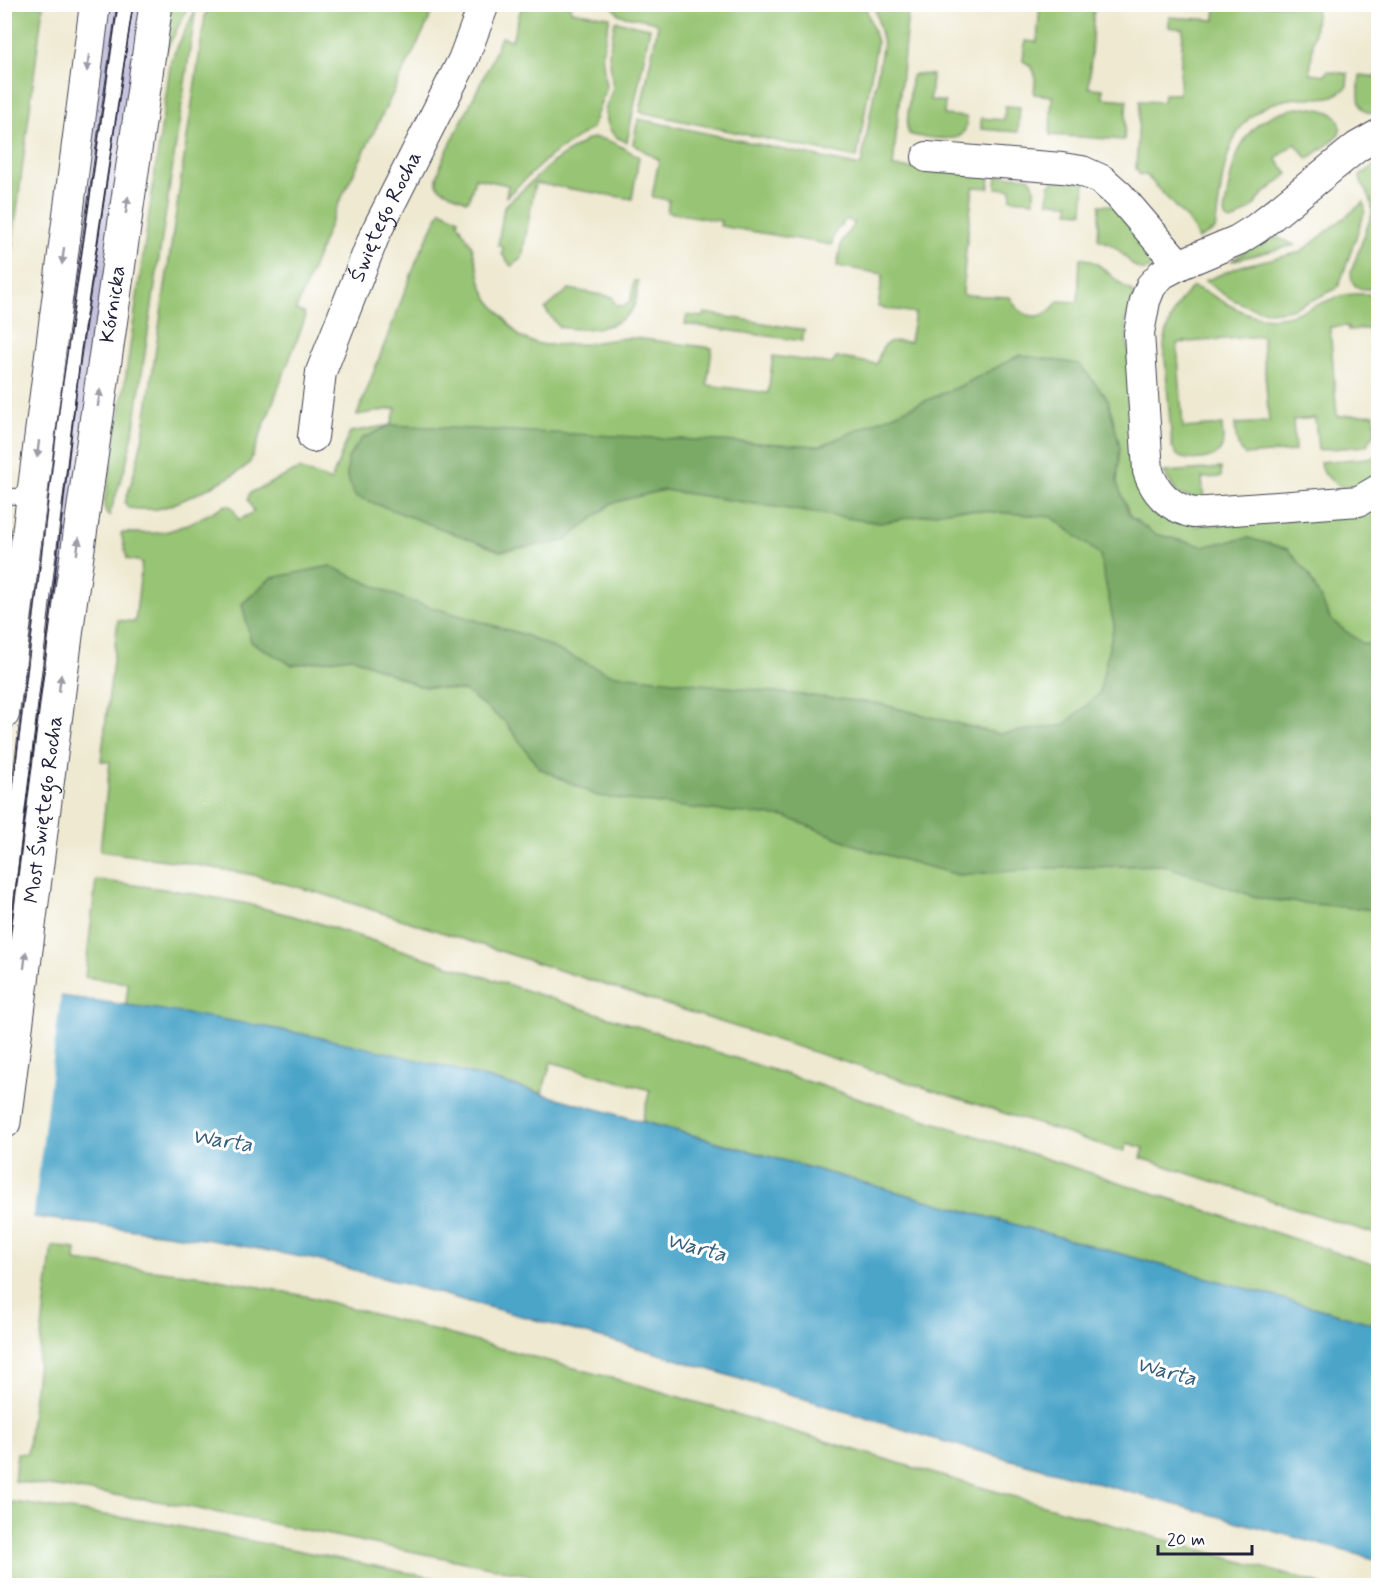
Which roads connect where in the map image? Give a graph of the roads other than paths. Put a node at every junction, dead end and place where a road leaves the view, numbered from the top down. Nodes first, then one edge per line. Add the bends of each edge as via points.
1 (95, 4) edge
2 (125, 4) edge
3 (156, 4) edge
4 (484, 4) edge
5 (1378, 135) edge
6 (927, 157) dead end
7 (1179, 265) junction
8 (313, 437) dead end
9 (1378, 490) edge
10 (18, 496) edge
11 (44, 601) junction
12 (4, 714) edge
13 (4, 915) edge
14 (4, 1122) edge

1 -> 10 street
2 - 11 lane via 67,398
11 -> 3 street, Kórnicka
4 - 8 street, Świętego Rocha via 463,60 375,234 321,372
5 - 7 street via 1357,147 1257,228
6 - 7 street via 1082,171 1102,180 1119,195
7 - 9 street via 1151,286 1139,333 1148,471 1155,489 1177,508 1193,513 1359,501
10 - 11 street
11 - 12 street
11 - 13 lane
14 -> 11 street, Most Świętego Rocha

